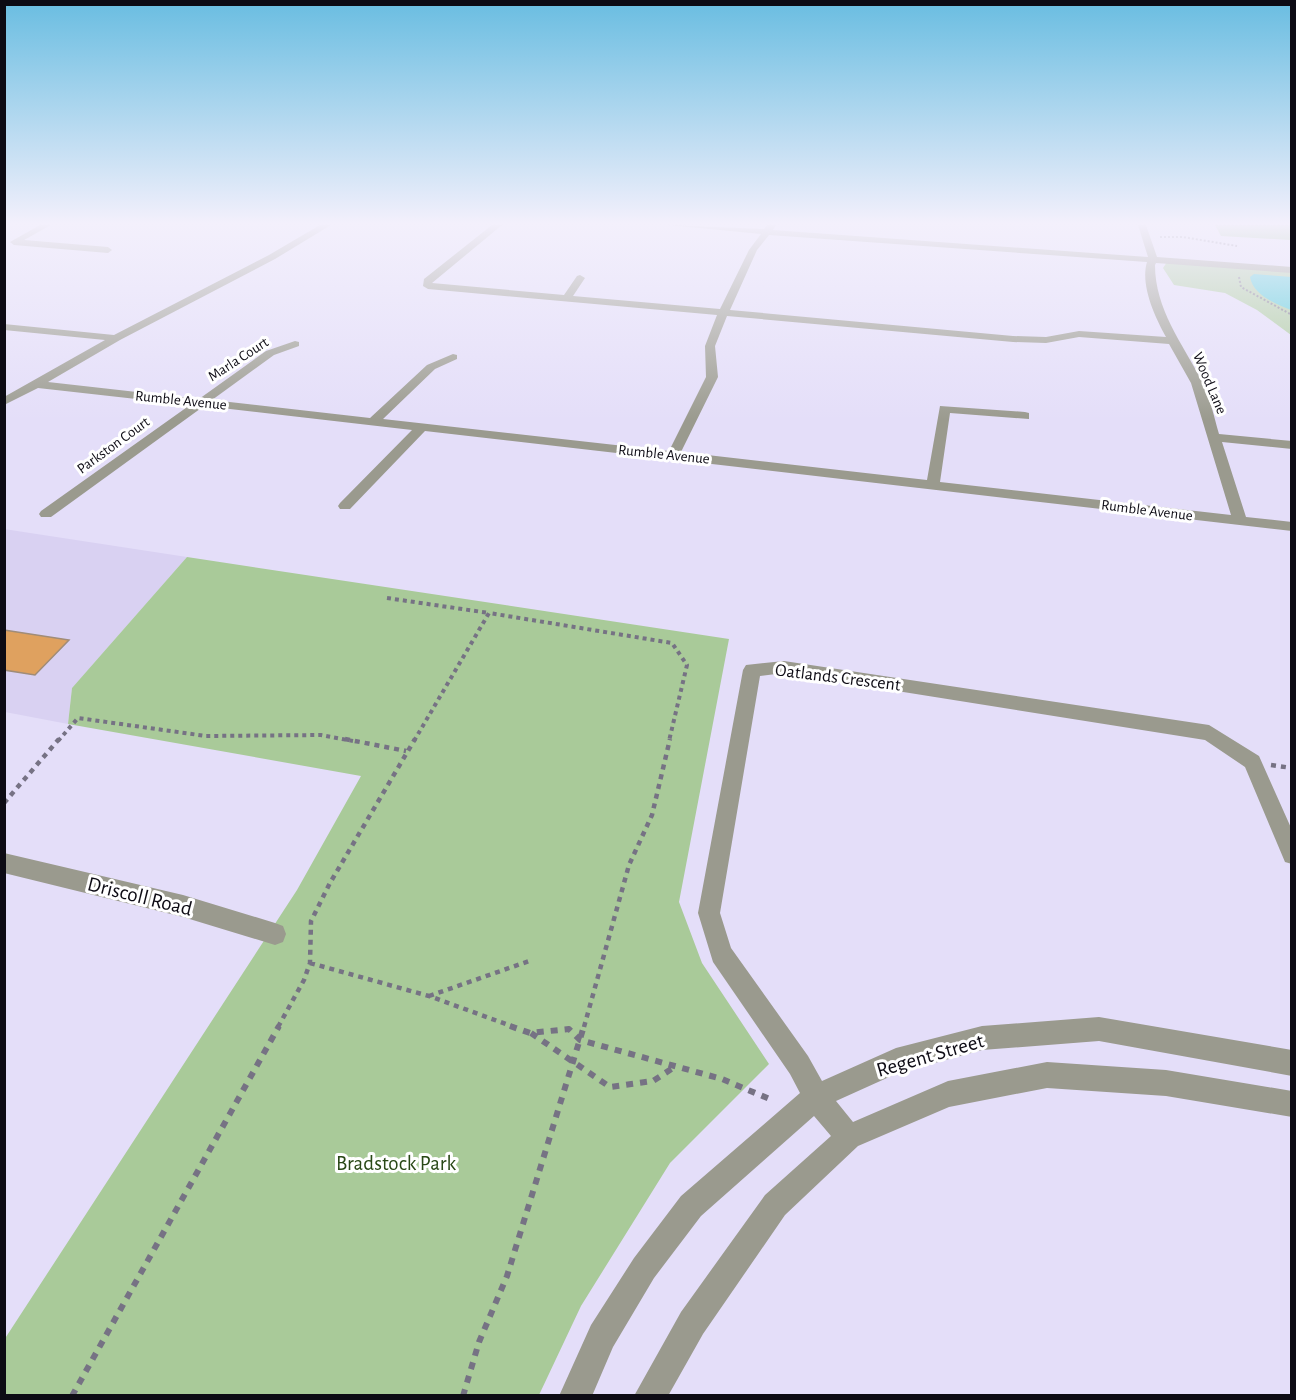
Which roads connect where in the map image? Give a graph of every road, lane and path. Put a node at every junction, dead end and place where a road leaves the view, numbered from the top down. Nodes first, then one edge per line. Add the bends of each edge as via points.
1 (208, 290) edge
2 (478, 290) edge
3 (572, 290) edge
4 (736, 290) edge
5 (1152, 290) edge
6 (1247, 290) edge
7 (567, 298) junction
8 (724, 313) junction
9 (1292, 314) edge
10 (4, 327) edge
11 (116, 338) junction
12 (1173, 341) junction
13 (295, 344) dead end
14 (453, 357) dead end
15 (36, 384) junction
16 (4, 402) edge
17 (199, 402) junction
18 (1025, 416) dead end
19 (374, 421) junction
20 (422, 427) junction
21 (1216, 438) junction
22 (1292, 446) edge
23 (673, 455) junction
24 (933, 485) junction
25 (345, 506) dead end
26 (45, 514) dead end
27 (1240, 521) junction
28 (1292, 527) edge
29 (387, 597) dead end
30 (489, 613) junction
31 (406, 751) junction
32 (4, 803) edge
33 (1292, 855) edge
34 (4, 863) edge
35 (275, 934) dead end
36 (532, 960) dead end
37 (310, 963) junction
38 (429, 996) junction
39 (530, 1033) junction
40 (580, 1040) junction
41 (573, 1062) junction
42 (1292, 1062) edge
43 (676, 1066) junction
44 (816, 1097) junction
45 (772, 1100) dead end
46 (1292, 1104) edge
47 (849, 1137) junction
48 (72, 1395) edge
49 (463, 1395) edge
50 (576, 1395) edge
51 (650, 1395) edge

1 - 11 street
2 - 7 street
3 - 7 street
4 - 8 street
5 - 12 street, Wood Lane
6 - 9 path
7 - 8 street
8 - 12 street via 1013,339 1046,340 1079,334
8 - 23 street via 710,346 712,377
10 - 11 street
11 - 15 street
12 - 21 street, Wood Lane via 1197,383
13 - 17 street, Marla Court via 270,354
14 - 19 street via 431,367
15 - 16 street
15 - 17 street, Rumble Avenue
17 - 19 street, Rumble Avenue
17 - 26 street, Parkston Court
18 - 24 street via 944,409
19 - 20 street, Rumble Avenue
20 - 23 street, Rumble Avenue
20 - 25 street
21 - 22 street
21 - 27 street, Wood Lane
23 - 24 street, Rumble Avenue
24 - 27 street, Rumble Avenue
27 - 28 street, Rumble Avenue
29 - 30 path
30 - 31 path
30 - 40 path via 672,643 687,665 652,815 629,865
31 - 32 path via 321,735 206,736 78,718
31 - 37 path via 311,921
33 - 44 street, Oatlands Crescent via 1252,762 1209,733 784,667 753,670 709,913 721,954 799,1065
34 - 35 street, Driscoll Road via 183,906
36 - 38 path
37 - 38 path
37 - 48 path
38 - 39 path
39 - 40 path via 569,1029
39 - 41 path
40 - 41 path
40 - 43 path
41 - 43 path via 610,1087 653,1081
41 - 49 path via 507,1276 479,1342
42 - 44 street, Regent Street via 1099,1029 982,1038 896,1061
43 - 45 path via 722,1079
44 - 47 street, Oatlands Crescent
44 - 50 street, Regent Street via 691,1206 644,1268 602,1336
46 - 47 street via 1166,1083 1047,1075 948,1094
47 - 51 street via 775,1205 692,1323

